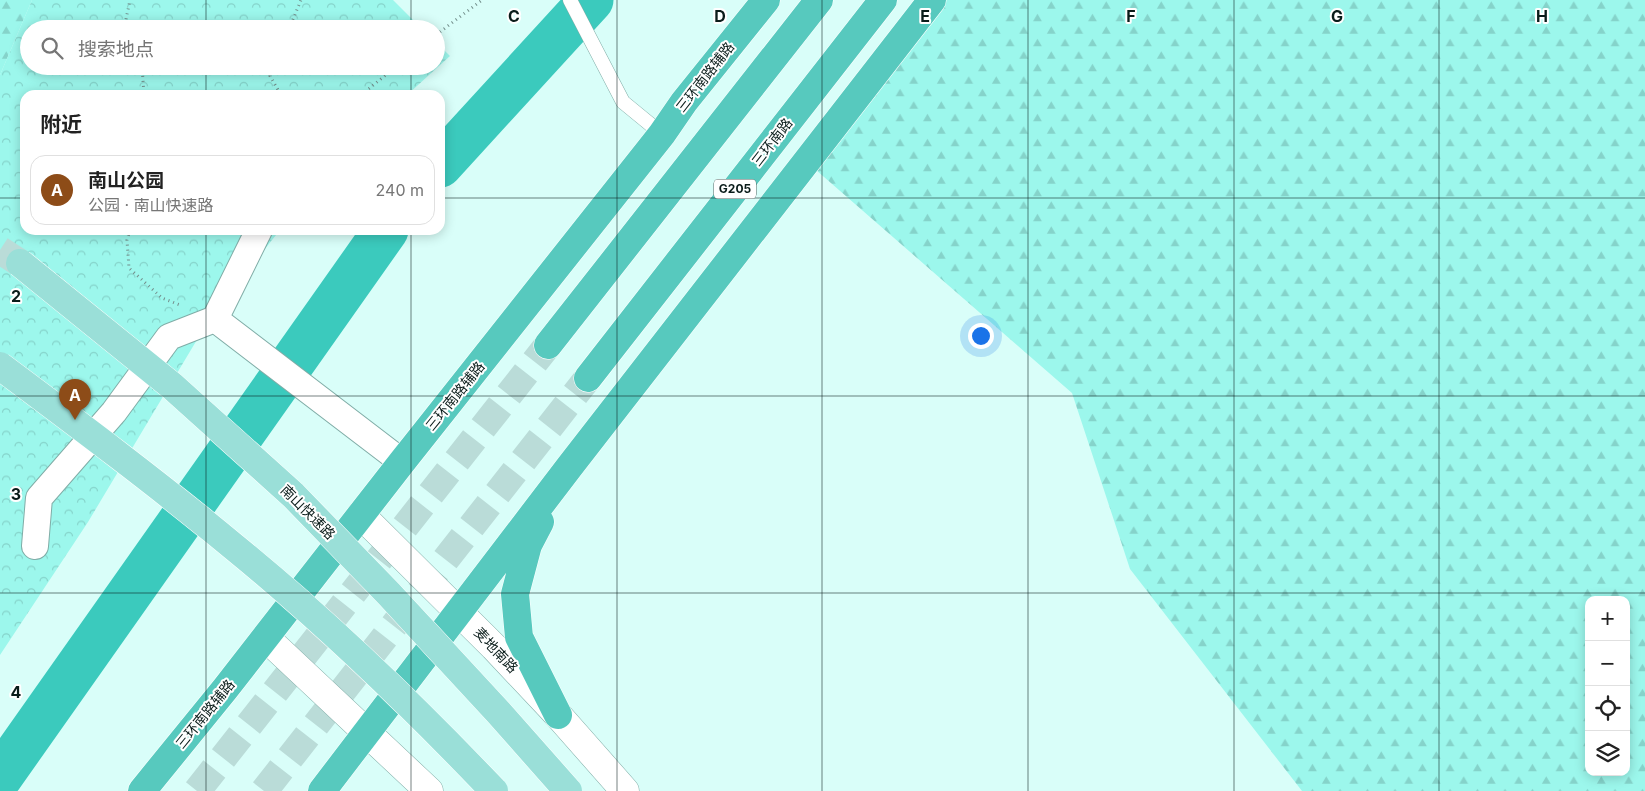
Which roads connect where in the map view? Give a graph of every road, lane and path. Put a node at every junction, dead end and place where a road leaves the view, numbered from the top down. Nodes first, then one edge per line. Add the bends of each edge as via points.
1 (130, 0) edge
2 (301, 0) edge
3 (482, 0) edge
4 (570, 0) edge
5 (766, 0) edge
6 (819, 0) edge
7 (883, 0) edge
8 (932, 0) edge
9 (126, 20) edge
10 (293, 20) edge
11 (445, 28) edge
12 (143, 75) edge
13 (270, 75) edge
14 (387, 75) edge
15 (144, 90) edge
16 (278, 90) edge
17 (367, 90) edge
18 (662, 134) junction
19 (128, 235) edge
20 (257, 235) edge
21 (20, 263) tunnel mouth
22 (216, 319) junction
23 (548, 345) tunnel mouth
24 (0, 366) edge
25 (588, 378) tunnel mouth
26 (402, 462) junction
27 (570, 466) junction
28 (361, 514) junction
29 (35, 546) dead end
30 (459, 611) junction
31 (266, 638) junction
32 (558, 715) junction
33 (367, 732) junction
34 (142, 791) edge
35 (322, 791) edge
36 (429, 791) edge
37 (494, 791) edge
38 (568, 791) edge
39 (625, 791) edge

1 - 9 path
2 - 10 path
3 - 11 path
4 - 18 lane via 623,102
5 - 18 highway, 三环南路辅路
6 - 23 highway
7 - 25 highway, 三环南路 / G205
8 - 27 highway
12 - 15 path
13 - 16 path
14 - 17 path
18 - 26 highway, 三环南路辅路
19 - 22 path via 129,268 162,298
20 - 22 street
21 - 38 main road, 南山快速路, bridge via 172,386 293,495 395,601
22 - 26 street
22 - 29 street via 169,337 114,412 39,498
24 - 37 main road, bridge via 235,548 351,649
26 - 28 highway, 三环南路辅路
27 - 30 highway
27 - 32 highway via 528,545 515,594 519,637
28 - 30 main road, 麦地南路
28 - 31 highway, 三环南路辅路
30 - 32 main road, 麦地南路
30 - 33 highway
31 - 33 main road
31 - 34 highway, 三环南路辅路
32 - 39 main road, 麦地南路
33 - 35 highway
33 - 36 main road

